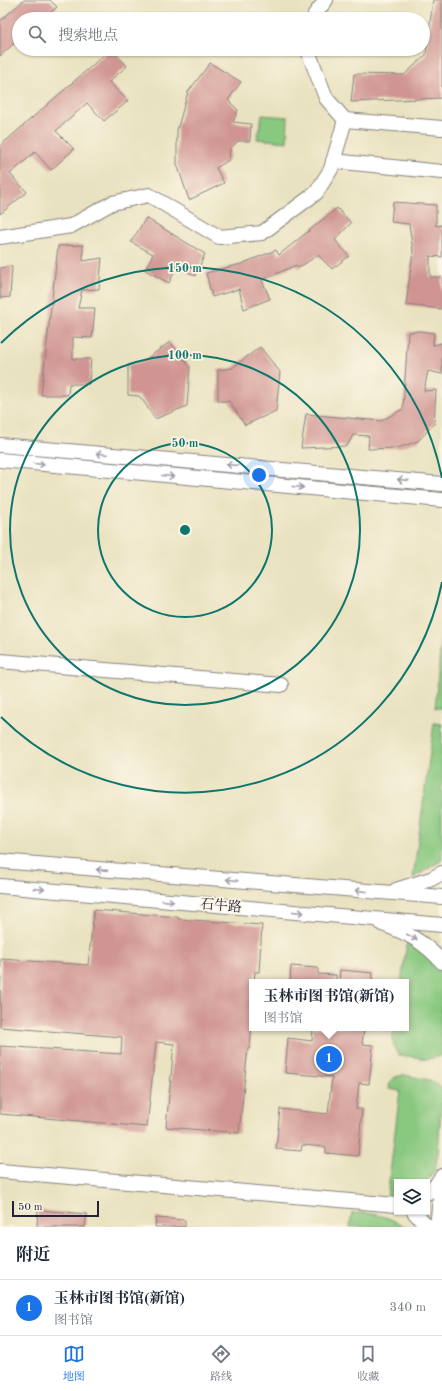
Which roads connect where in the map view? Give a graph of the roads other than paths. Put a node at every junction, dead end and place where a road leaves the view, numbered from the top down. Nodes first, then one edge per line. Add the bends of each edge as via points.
1 (326, 0) edge
2 (317, 12) edge
3 (310, 56) edge
4 (345, 120) junction
5 (442, 128) edge
6 (333, 161) junction
7 (442, 172) edge
8 (0, 237) edge
9 (0, 445) edge
10 (0, 460) edge
11 (439, 482) edge
12 (442, 500) edge
13 (0, 661) edge
14 (281, 685) dead end
15 (0, 861) edge
16 (442, 873) edge
17 (0, 886) edge
18 (383, 893) junction
19 (442, 897) edge
20 (363, 918) junction
21 (442, 925) edge
22 (442, 962) edge
23 (0, 1171) edge
24 (442, 1177) edge
25 (430, 1190) edge
26 (394, 1205) edge
27 (417, 1215) edge
28 (428, 1227) edge
29 (437, 1227) edge

1 - 2 street
3 - 4 street via 326,98
4 - 5 street
4 - 6 street
6 - 7 street
6 - 8 street via 316,193 262,233 219,237 149,195 112,204 71,226
11 -> 9 street
10 -> 12 street
13 - 14 street
18 -> 15 street, 石牛路
16 - 18 street via 431,879
17 -> 20 street, 石牛路
18 - 19 street, 石牛路
20 - 21 street, 石牛路
20 -> 22 street via 392,927 416,939
23 - 26 street
24 - 25 street
24 - 29 street
27 - 28 street

